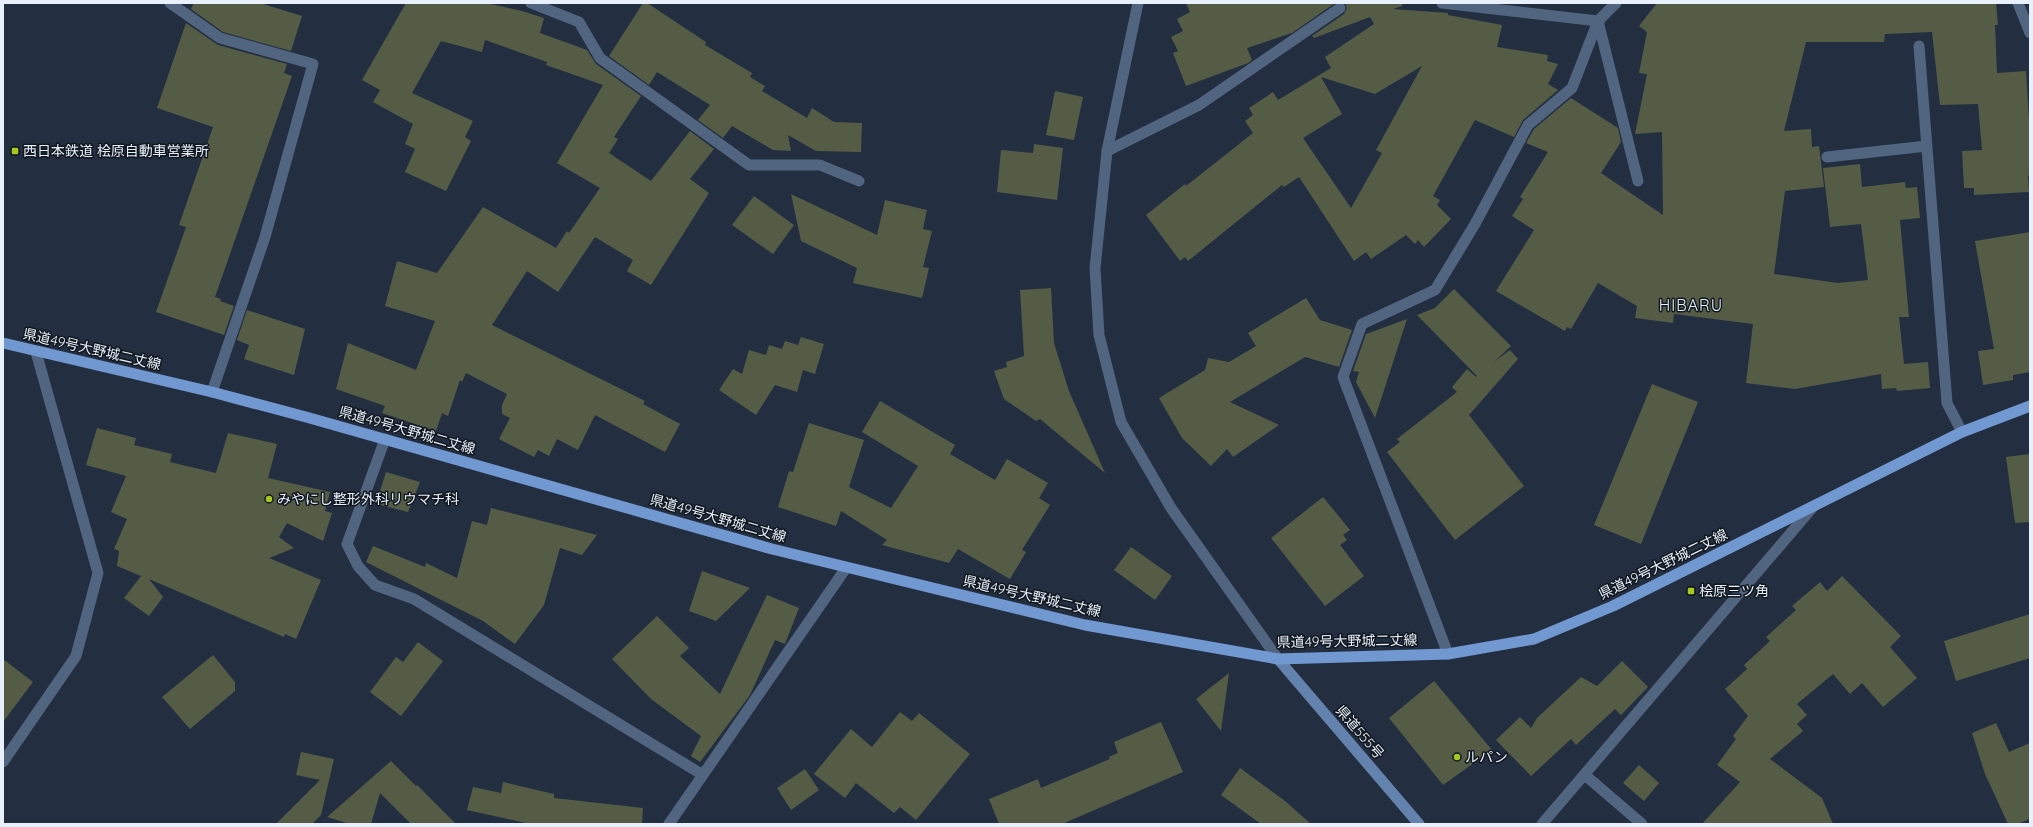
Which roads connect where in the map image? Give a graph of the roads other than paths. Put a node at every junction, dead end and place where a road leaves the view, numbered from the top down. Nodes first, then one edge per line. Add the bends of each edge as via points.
1 (170, 3) edge
2 (531, 3) edge
3 (1138, 3) edge
4 (1442, 3) edge
5 (1616, 3) edge
6 (2018, 3) edge
7 (1340, 8) dead end
8 (1598, 21) junction
9 (2030, 33) edge
10 (1919, 46) dead end
11 (1927, 146) junction
12 (1107, 151) junction
13 (1827, 157) dead end
14 (859, 181) dead end
15 (1638, 181) dead end
16 (3, 344) edge
17 (36, 352) junction
18 (212, 392) junction
19 (2030, 406) edge
20 (1962, 432) junction
21 (385, 439) junction
22 (1813, 508) junction
23 (846, 568) junction
24 (1448, 654) junction
25 (1278, 659) junction
26 (3, 762) edge
27 (703, 775) junction
28 (1585, 775) junction
29 (669, 824) edge
30 (1419, 824) edge
31 (1542, 824) edge
32 (1642, 824) edge

1 - 18 street via 220,38 313,64 265,237
2 - 14 street via 579,22 600,58 749,165 820,165
3 - 12 street
4 - 8 street
5 - 8 street
6 - 9 street
7 - 12 street via 1199,105
8 - 15 street
8 - 24 street via 1572,88 1528,125 1474,224 1434,290 1362,324 1343,376
10 - 11 street
11 - 13 street
11 - 20 street via 1947,403
12 - 25 street via 1095,268 1099,335 1121,422 1171,508
16 - 17 main road, 県道49号大野城二丈線
17 - 18 main road, 県道49号大野城二丈線
17 - 26 street via 98,573 76,656
18 - 21 main road, 県道49号大野城二丈線
19 - 20 main road, 県道49号大野城二丈線
20 - 22 main road, 県道49号大野城二丈線
21 - 23 main road, 県道49号大野城二丈線 via 772,550
21 - 27 street via 347,544 358,566 375,585 414,599
22 - 24 main road, 県道49号大野城二丈線 via 1613,606 1534,639
22 - 28 street
23 - 25 main road, 県道49号大野城二丈線 via 1085,625
23 - 27 street
24 - 25 main road, 県道49号大野城二丈線
25 - 30 main road, 県道555号
27 - 29 street
28 - 31 street
28 - 32 street

